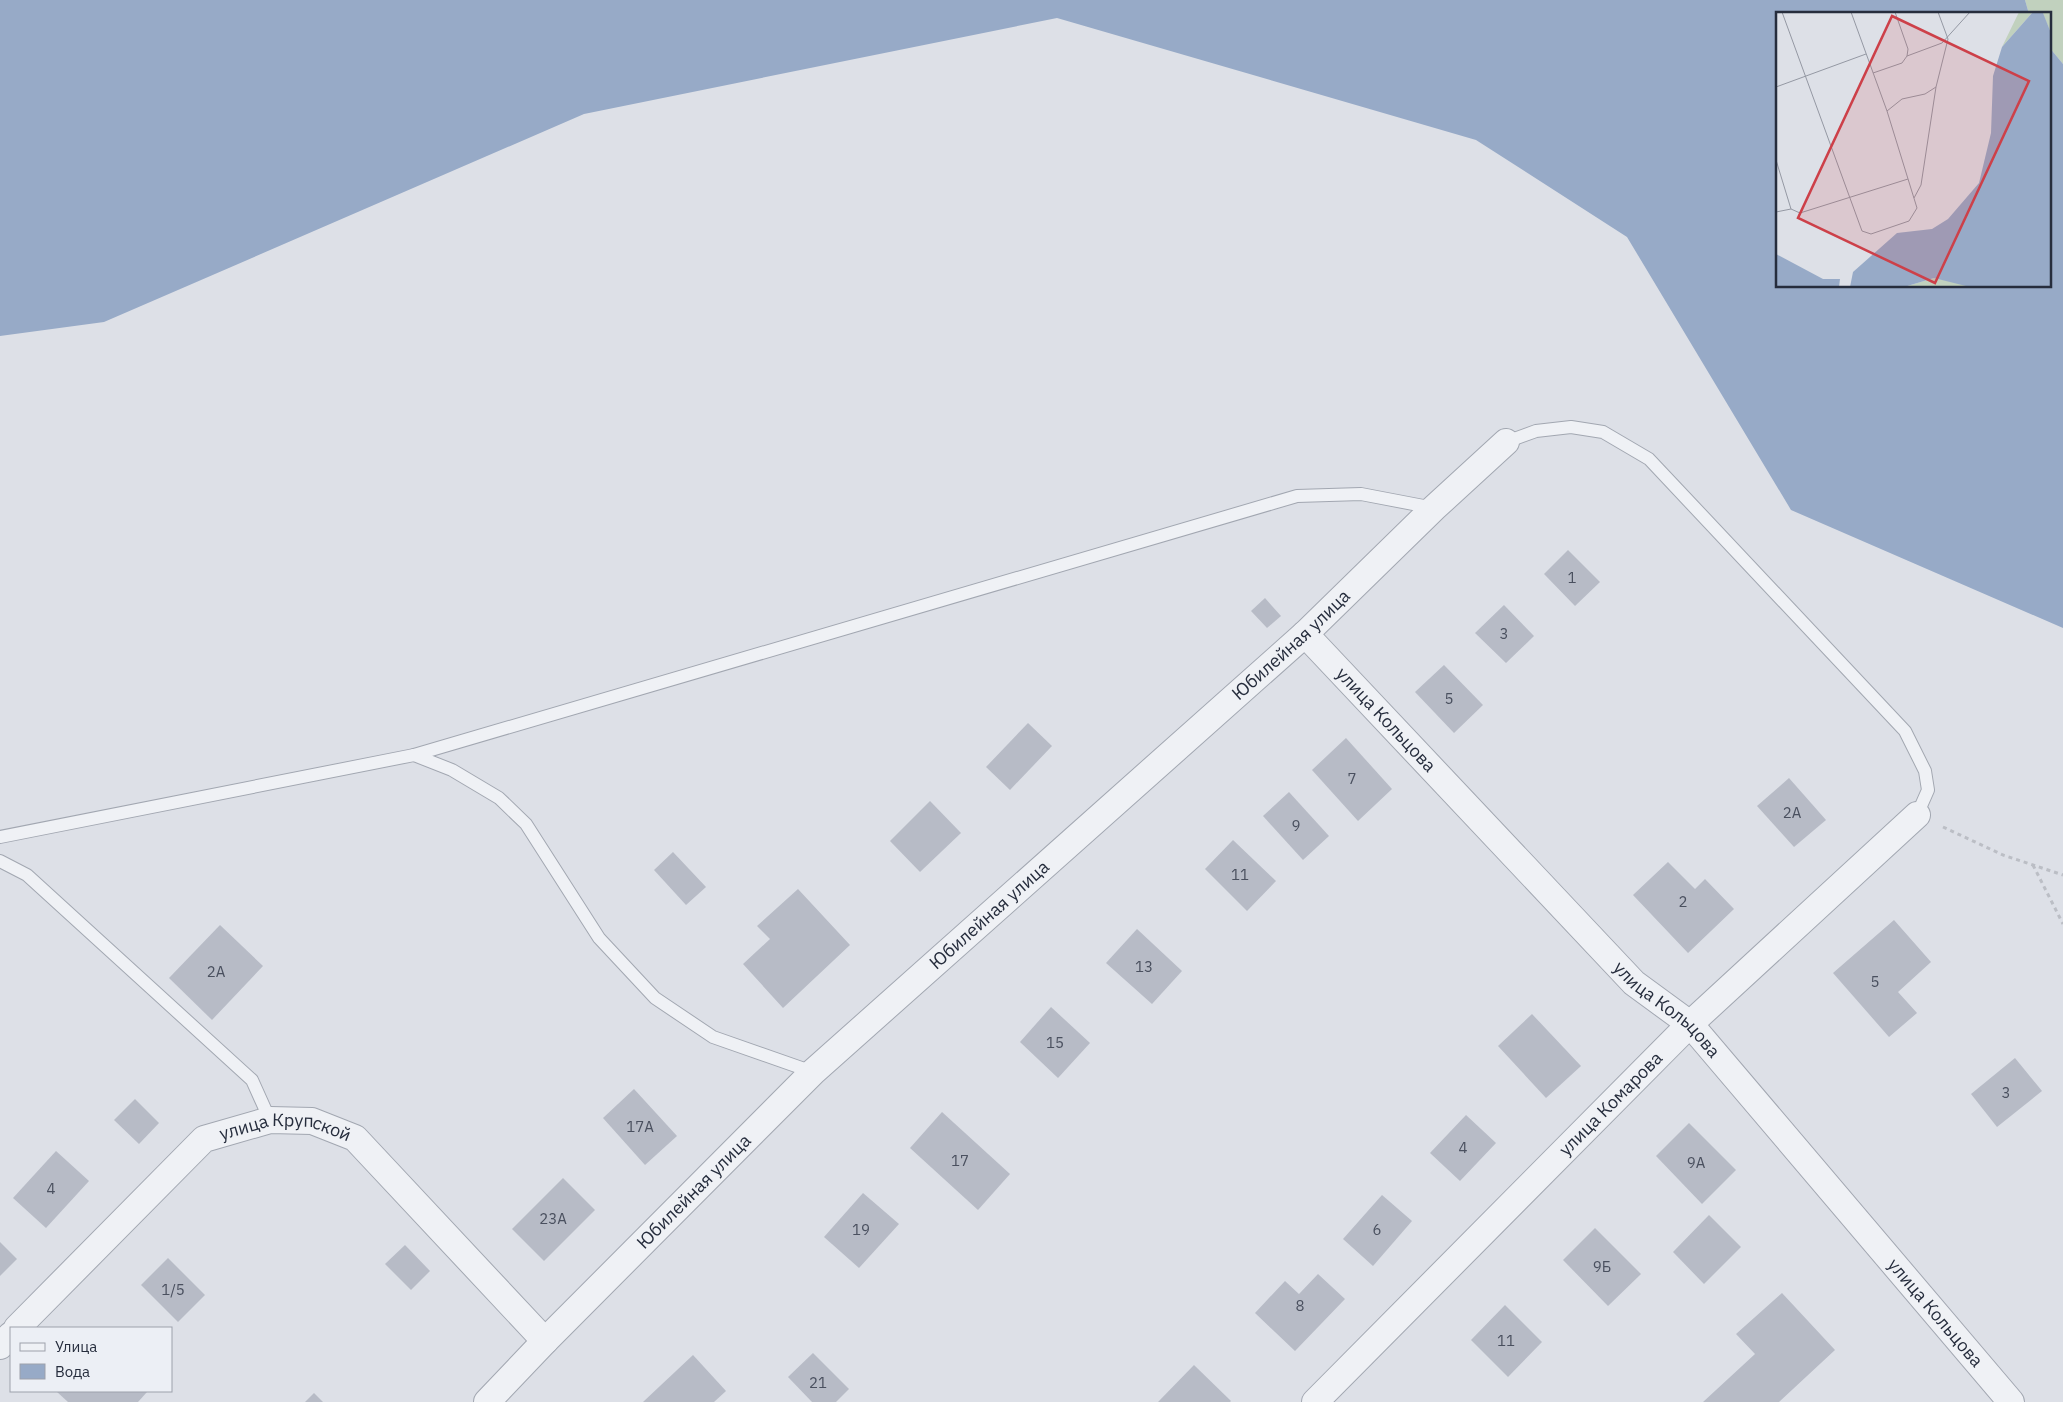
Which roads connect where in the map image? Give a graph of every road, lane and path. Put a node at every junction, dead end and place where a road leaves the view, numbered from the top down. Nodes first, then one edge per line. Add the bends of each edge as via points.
1 (1506, 442) joint
2 (1434, 508) junction
3 (1305, 634) junction
4 (414, 755) junction
5 (1917, 815) junction
6 (0, 837) edge
7 (0, 861) edge
8 (2033, 866) junction
9 (2063, 875) edge
10 (2063, 924) edge
11 (1690, 1024) junction
12 (813, 1072) junction
13 (270, 1120) junction
14 (19, 1327) edge
15 (10, 1335) edge
16 (545, 1341) junction
17 (0, 1346) edge
18 (487, 1402) edge
19 (1315, 1402) edge
20 (2011, 1402) edge

1 - 2 street, Юбилейная улица
1 - 5 lane via 1536,430 1571,427 1604,432 1649,459 1905,732 1925,771 1928,790
2 - 3 street, Юбилейная улица
2 - 4 lane via 1361,494 1296,496
3 - 11 street, улица Кольцова via 1634,983
3 - 12 street, Юбилейная улица
4 - 6 lane
4 - 12 lane via 452,770 499,798 526,824 599,938 655,998 713,1037
5 - 8 path
5 - 11 street, улица Комарова
7 - 13 lane via 27,875 252,1080
8 - 9 path
8 - 10 path
11 - 19 street, улица Комарова
11 - 20 street, улица Кольцова
12 - 16 street, Юбилейная улица
13 - 14 street, улица Крупской via 204,1139
13 - 16 street, улица Крупской via 312,1121 355,1138
15 - 17 street
16 - 18 street, Юбилейная улица

